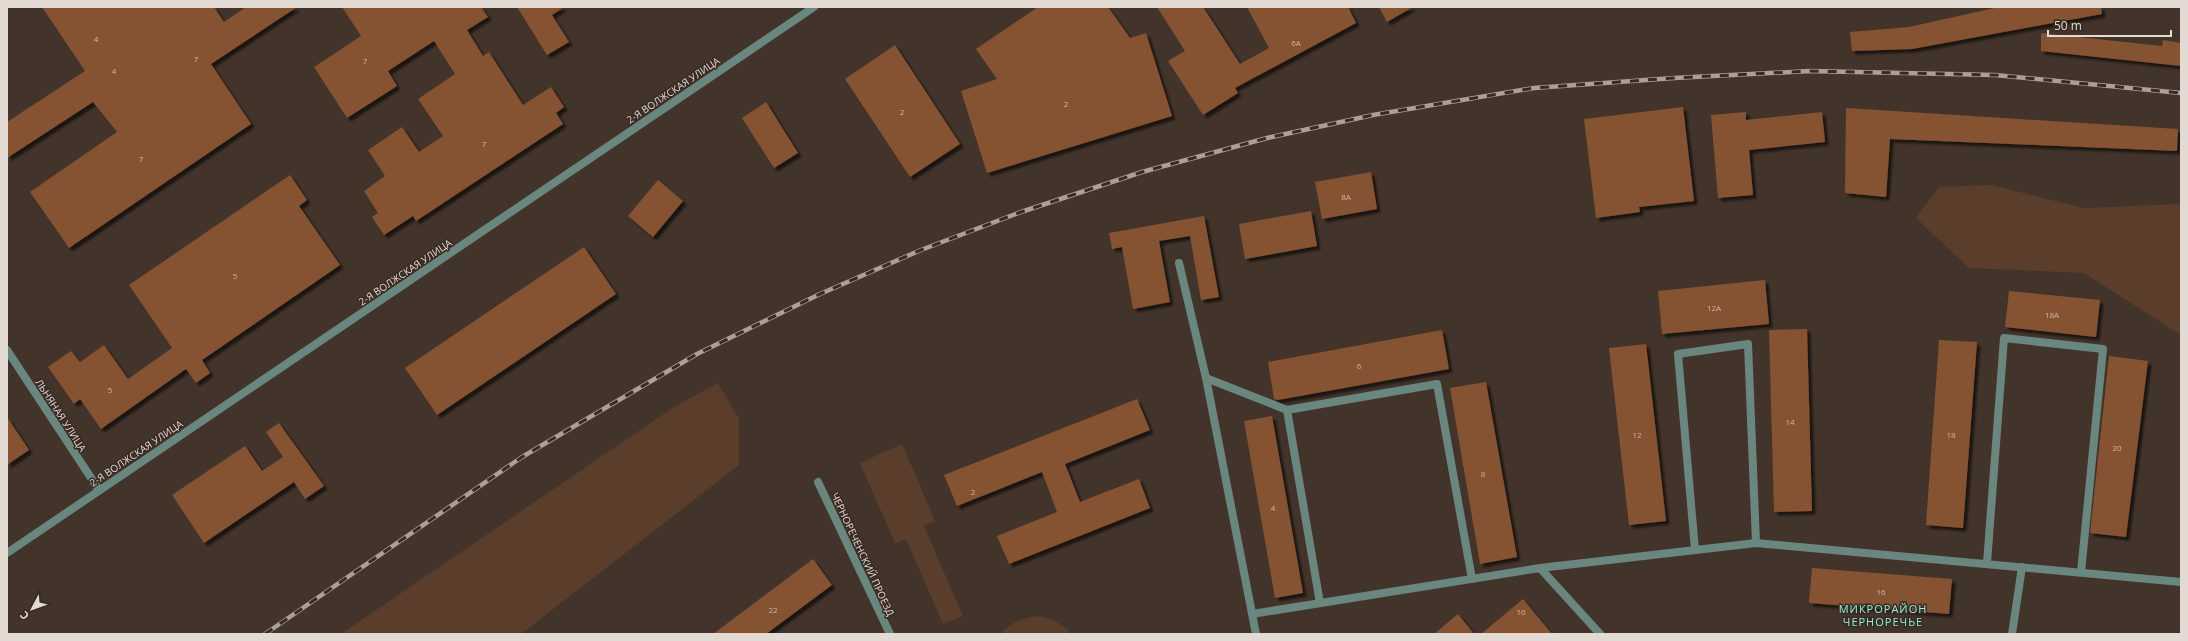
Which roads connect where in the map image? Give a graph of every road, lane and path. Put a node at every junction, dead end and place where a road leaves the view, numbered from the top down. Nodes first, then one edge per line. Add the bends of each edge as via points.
1 (814, 7) edge
2 (1179, 263) dead end
3 (7, 350) edge
4 (1206, 378) junction
5 (1287, 410) junction
6 (818, 482) dead end
7 (99, 490) junction
8 (1756, 543) junction
9 (1695, 550) junction
10 (7, 553) edge
11 (1987, 563) junction
12 (2022, 567) junction
13 (1540, 568) junction
14 (2081, 572) junction
15 (1472, 579) junction
16 (2181, 582) edge
17 (1320, 603) junction
18 (1252, 614) junction
19 (890, 634) edge
20 (1256, 634) edge
21 (1600, 634) edge
22 (2012, 634) edge

1 - 7 street, 2-Я ВОЛЖСКАЯ УЛИЦА
2 - 4 street
3 - 7 street, ЛЬНЯНАЯ УЛИЦА
4 - 5 street
4 - 18 street
5 - 15 street via 1437,384
5 - 17 street
6 - 19 street, ЧЕРНОРЕЧЕНСКИЙ ПРОЕЗД
7 - 10 street, 2-Я ВОЛЖСКАЯ УЛИЦА
8 - 9 street
8 - 9 street via 1748,344 1678,354
8 - 11 street
9 - 13 street
11 - 12 street
11 - 14 street via 2004,338 2103,349
12 - 14 street
12 - 22 street
13 - 15 street
13 - 21 street
14 - 16 street
15 - 17 street
17 - 18 street
18 - 20 street

